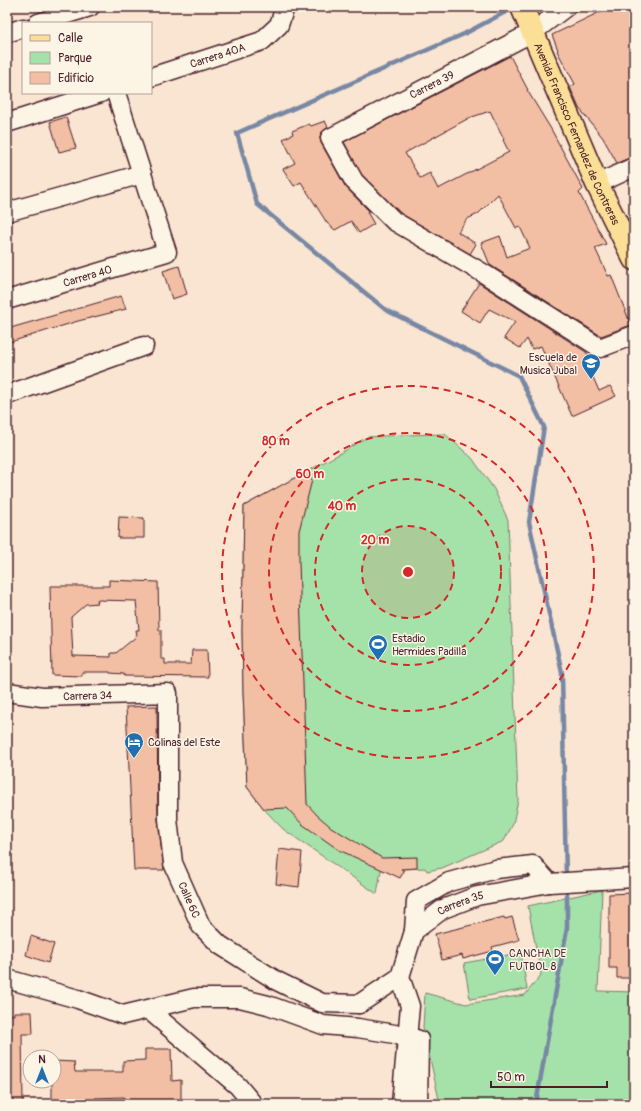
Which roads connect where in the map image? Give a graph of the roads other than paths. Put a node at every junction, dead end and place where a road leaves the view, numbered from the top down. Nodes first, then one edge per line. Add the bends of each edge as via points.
1 (90, 7) edge
2 (285, 7) edge
3 (566, 7) edge
4 (528, 20) edge
5 (41, 22) edge
6 (22, 28) edge
7 (7, 33) edge
8 (152, 77) edge
9 (97, 94) edge
10 (116, 94) edge
11 (7, 123) edge
12 (634, 168) edge
13 (142, 174) junction
14 (597, 184) junction
15 (7, 212) edge
16 (634, 259) edge
17 (7, 300) edge
18 (634, 335) edge
19 (144, 346) dead end
20 (7, 395) edge
21 (7, 692) edge
22 (168, 693) joint
23 (634, 878) edge
24 (400, 977) junction
25 (7, 979) edge
26 (176, 1002) junction
27 (359, 1004) junction
28 (149, 1010) junction
29 (358, 1028) junction
30 (178, 1034) junction
31 (407, 1036) junction
32 (253, 1104) edge
33 (401, 1104) edge
34 (418, 1104) edge

1 - 5 street
2 - 8 street, Carrera 40A via 279,25 262,41
3 - 4 street
4 - 14 main road, Avenida Francisco Fernandez de Contreras
4 - 18 street, Carrera 39 via 330,138 354,181 394,221 600,348
6 - 7 street
9 - 11 street
10 - 13 street
12 - 14 street
13 - 15 street
13 - 17 street, Carrera 40 via 167,252
14 - 16 main road, Avenida Francisco Fernandez de Contreras
19 - 20 street
21 - 22 street, Carrera 34 via 42,697
22 - 27 street, Calle 6C via 168,819 173,863 201,926 220,945 284,984 322,1003
23 - 24 street via 555,882 533,865 496,869 449,882 416,901 414,931
24 - 27 street
24 - 31 street via 410,1006
25 - 28 street via 123,1015
26 - 28 street
26 - 29 street via 194,998 240,998 268,1005 323,1025
26 - 30 street
27 - 29 street
28 - 30 street
29 - 31 street
30 - 32 street via 238,1086
31 - 33 street
31 - 34 street via 419,1040

